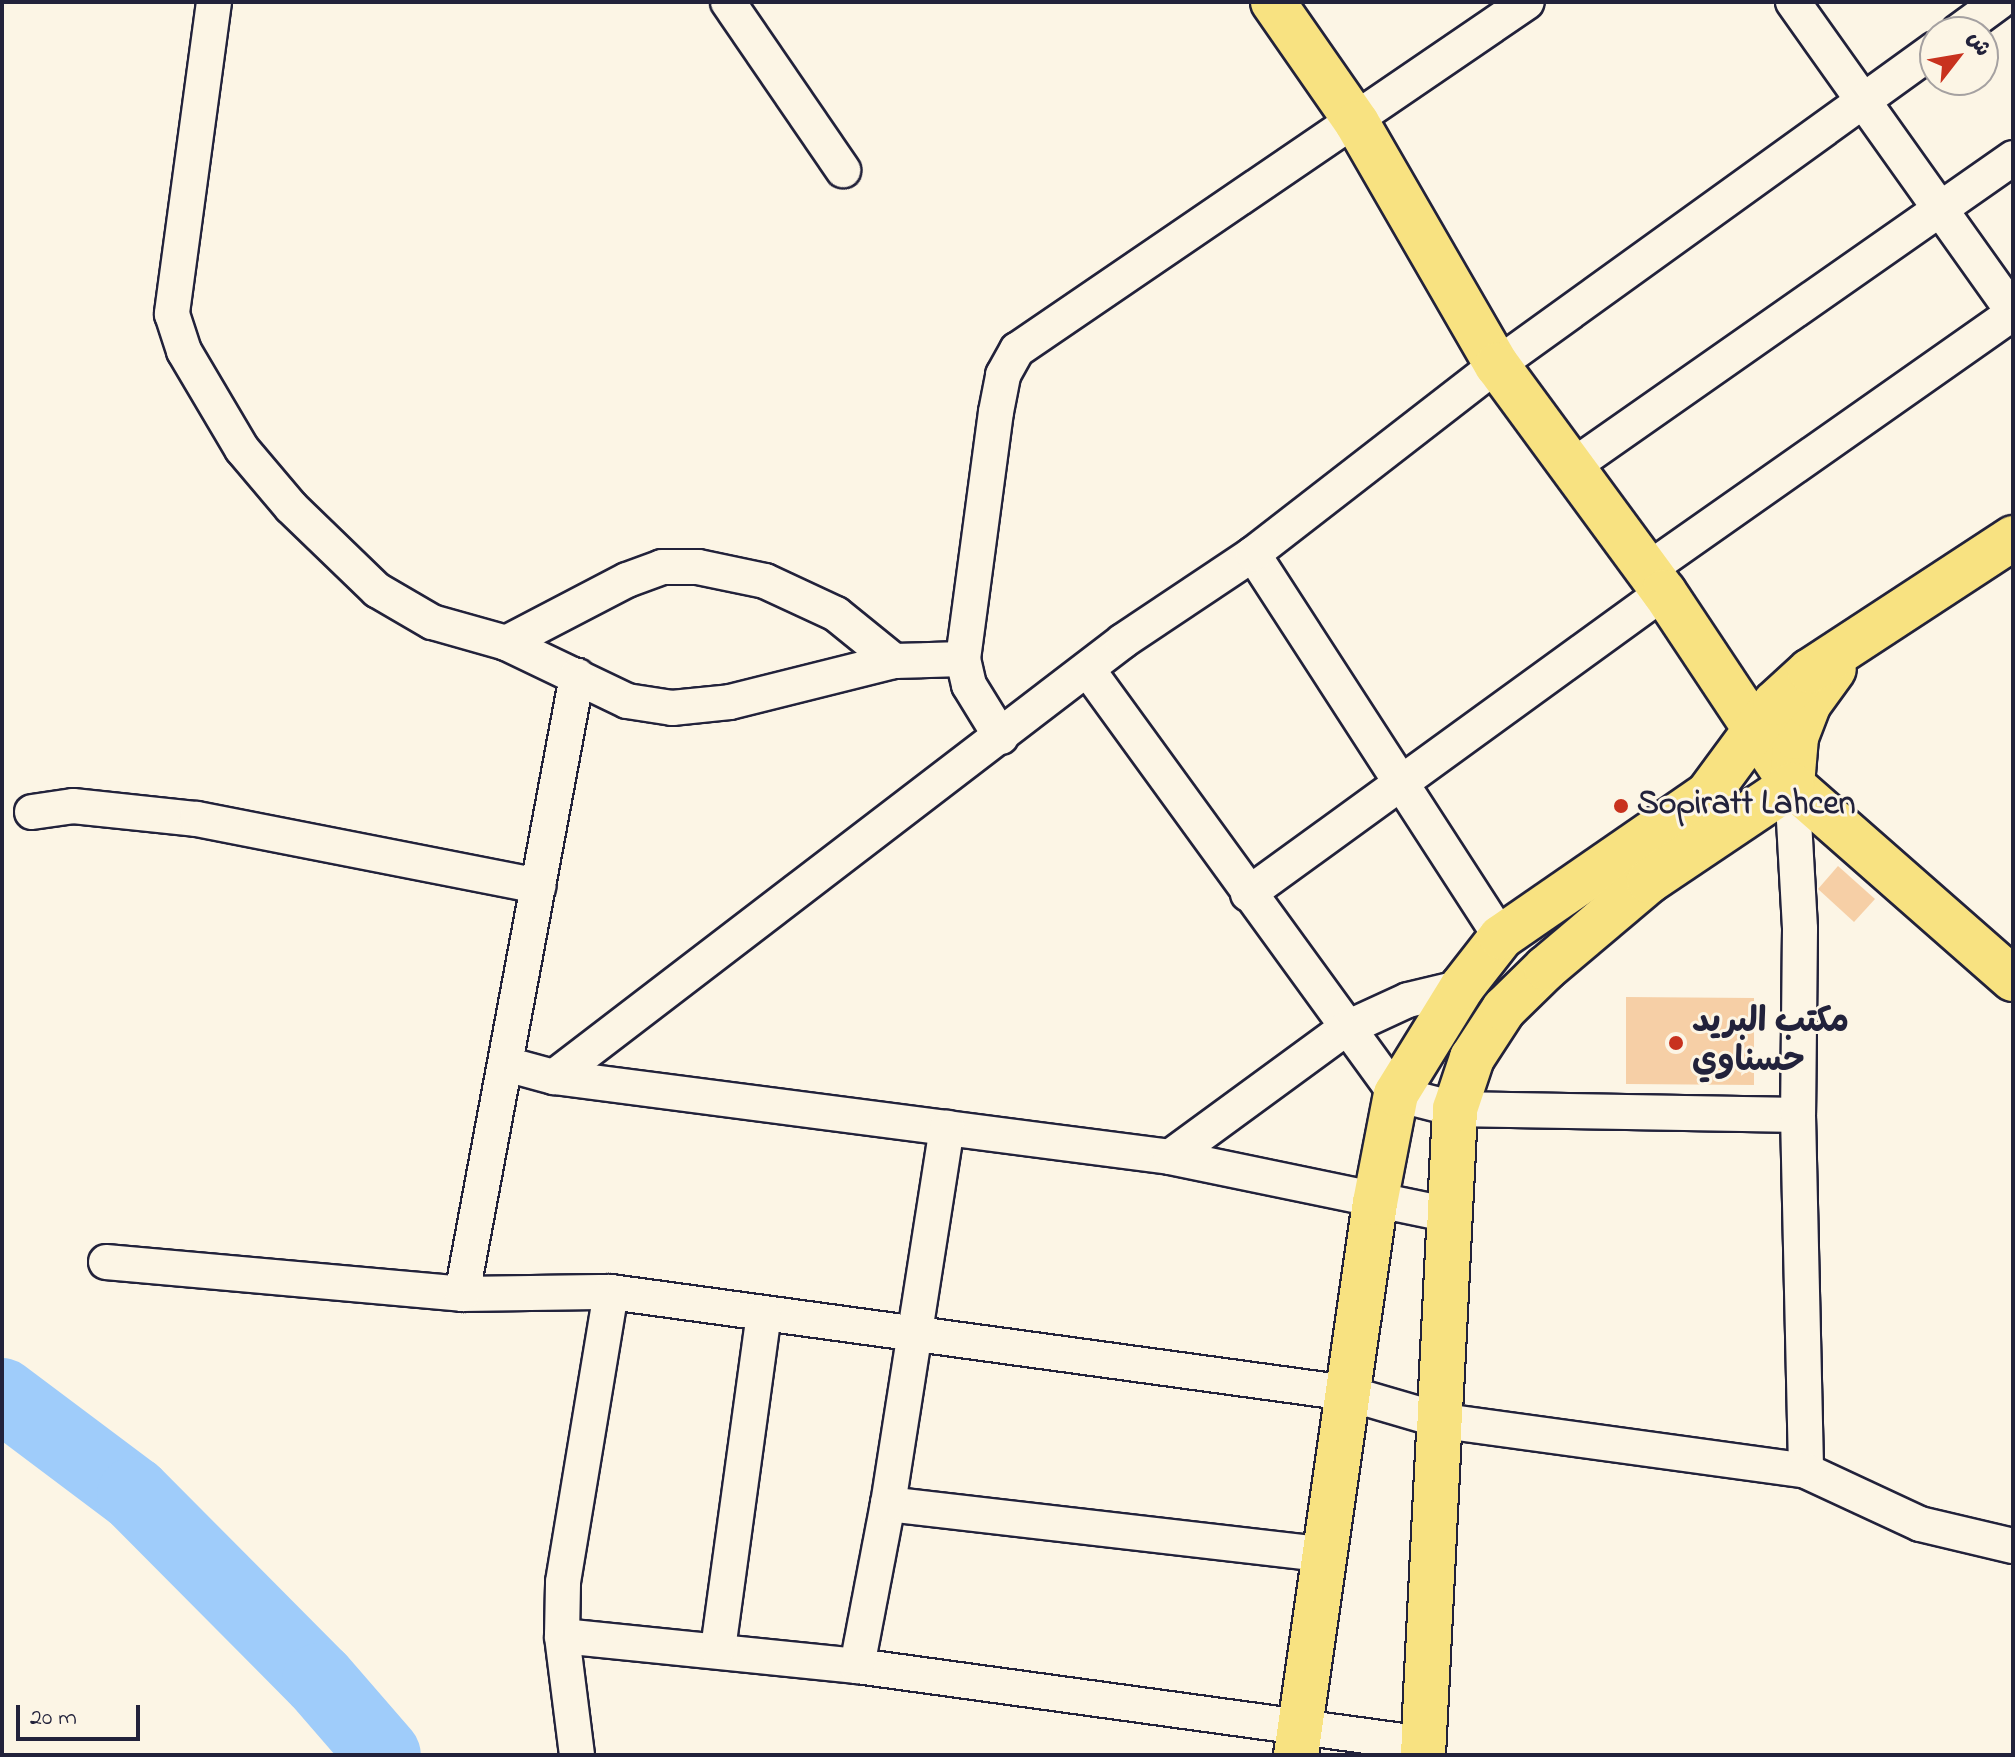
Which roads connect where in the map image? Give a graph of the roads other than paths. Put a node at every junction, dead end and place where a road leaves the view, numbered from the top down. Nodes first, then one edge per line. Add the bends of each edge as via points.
1 (214, 2) edge
2 (728, 2) edge
3 (1273, 2) edge
4 (1527, 2) edge
5 (1793, 2) edge
6 (1999, 2) edge
7 (1980, 16) edge
8 (1919, 61) edge
9 (1865, 100) junction
10 (1357, 123) junction
11 (2013, 158) edge
12 (843, 170) dead end
13 (1943, 207) junction
14 (2013, 312) edge
15 (1497, 365) junction
16 (1573, 466) junction
17 (2013, 538) edge
18 (1253, 554) junction
19 (1655, 582) junction
20 (1855, 642) junction
21 (506, 643) junction
22 (963, 659) junction
23 (894, 661) junction
24 (1088, 670) junction
25 (577, 676) junction
26 (1753, 730) junction
27 (1001, 737) junction
28 (1402, 783) junction
29 (1792, 785) junction
30 (32, 812) dead end
31 (538, 886) junction
32 (1248, 894) junction
33 (1501, 937) junction
34 (2013, 979) edge
35 (1462, 987) junction
36 (1345, 1029) junction
37 (506, 1064) junction
38 (554, 1077) junction
39 (1396, 1094) junction
40 (1455, 1109) junction
41 (1798, 1115) junction
42 (947, 1128) junction
43 (1170, 1157) junction
44 (1375, 1203) junction
45 (1451, 1215) junction
46 (106, 1262) dead end
47 (611, 1292) junction
48 (462, 1294) junction
49 (764, 1315) junction
50 (911, 1337) junction
51 (1347, 1393) junction
52 (1443, 1421) junction
53 (1806, 1471) junction
54 (888, 1504) junction
55 (2013, 1546) edge
56 (1326, 1555) junction
57 (562, 1636) junction
58 (718, 1649) junction
59 (857, 1666) junction
60 (1299, 1742) edge
61 (1424, 1749) edge
62 (577, 1755) edge

1 - 21 street via 172,314 184,351 242,449 291,507 377,590 432,622
2 - 12 street
3 - 10 main road
4 - 10 street
5 - 9 street
6 - 7 street
8 - 9 street
9 - 13 street
9 - 15 street
10 - 15 main road
10 - 22 street via 1017,350 1003,375 996,412
11 - 13 street
13 - 14 street
13 - 16 street
14 - 19 street
15 - 16 main road
15 - 18 street
16 - 19 main road
17 - 20 main road
18 - 24 street
18 - 28 street
19 - 26 main road
19 - 28 street
20 - 26 main road via 1810,671
20 - 29 main road via 1808,705 1796,737
21 - 23 street via 627,580 662,567 698,567 765,581 836,614
21 - 25 street
22 - 23 street
22 - 27 street via 969,685
23 - 25 street via 730,702 672,708 627,701
24 - 27 street
24 - 32 street
25 - 31 street
26 - 29 main road
26 - 33 main road via 1730,769 1681,817
27 - 38 street
28 - 32 street
28 - 33 street
29 - 34 main road
29 - 40 main road via 1649,881 1546,968 1504,1009 1472,1058
29 - 41 street via 1800,929
30 - 31 street via 73,806 197,819
31 - 37 street
32 - 36 street
33 - 35 main road
35 - 36 street via 1408,1000
35 - 39 main road
36 - 39 street
36 - 43 street
37 - 38 street
37 - 48 street
38 - 42 street
39 - 40 street
39 - 44 main road
40 - 41 street
40 - 45 main road
41 - 53 street
42 - 43 street
42 - 50 street
43 - 44 street
44 - 45 street
44 - 51 main road
45 - 52 main road
46 - 48 street
47 - 48 street
47 - 49 street
47 - 57 street via 563,1582
49 - 50 street
49 - 58 street
50 - 51 street
50 - 54 street
51 - 52 street
51 - 56 main road
52 - 53 street
52 - 61 main road
53 - 55 street via 1920,1524
54 - 56 street
54 - 59 street
56 - 60 main road
57 - 58 street
57 - 62 street
58 - 59 street
59 - 60 street
60 - 61 street

